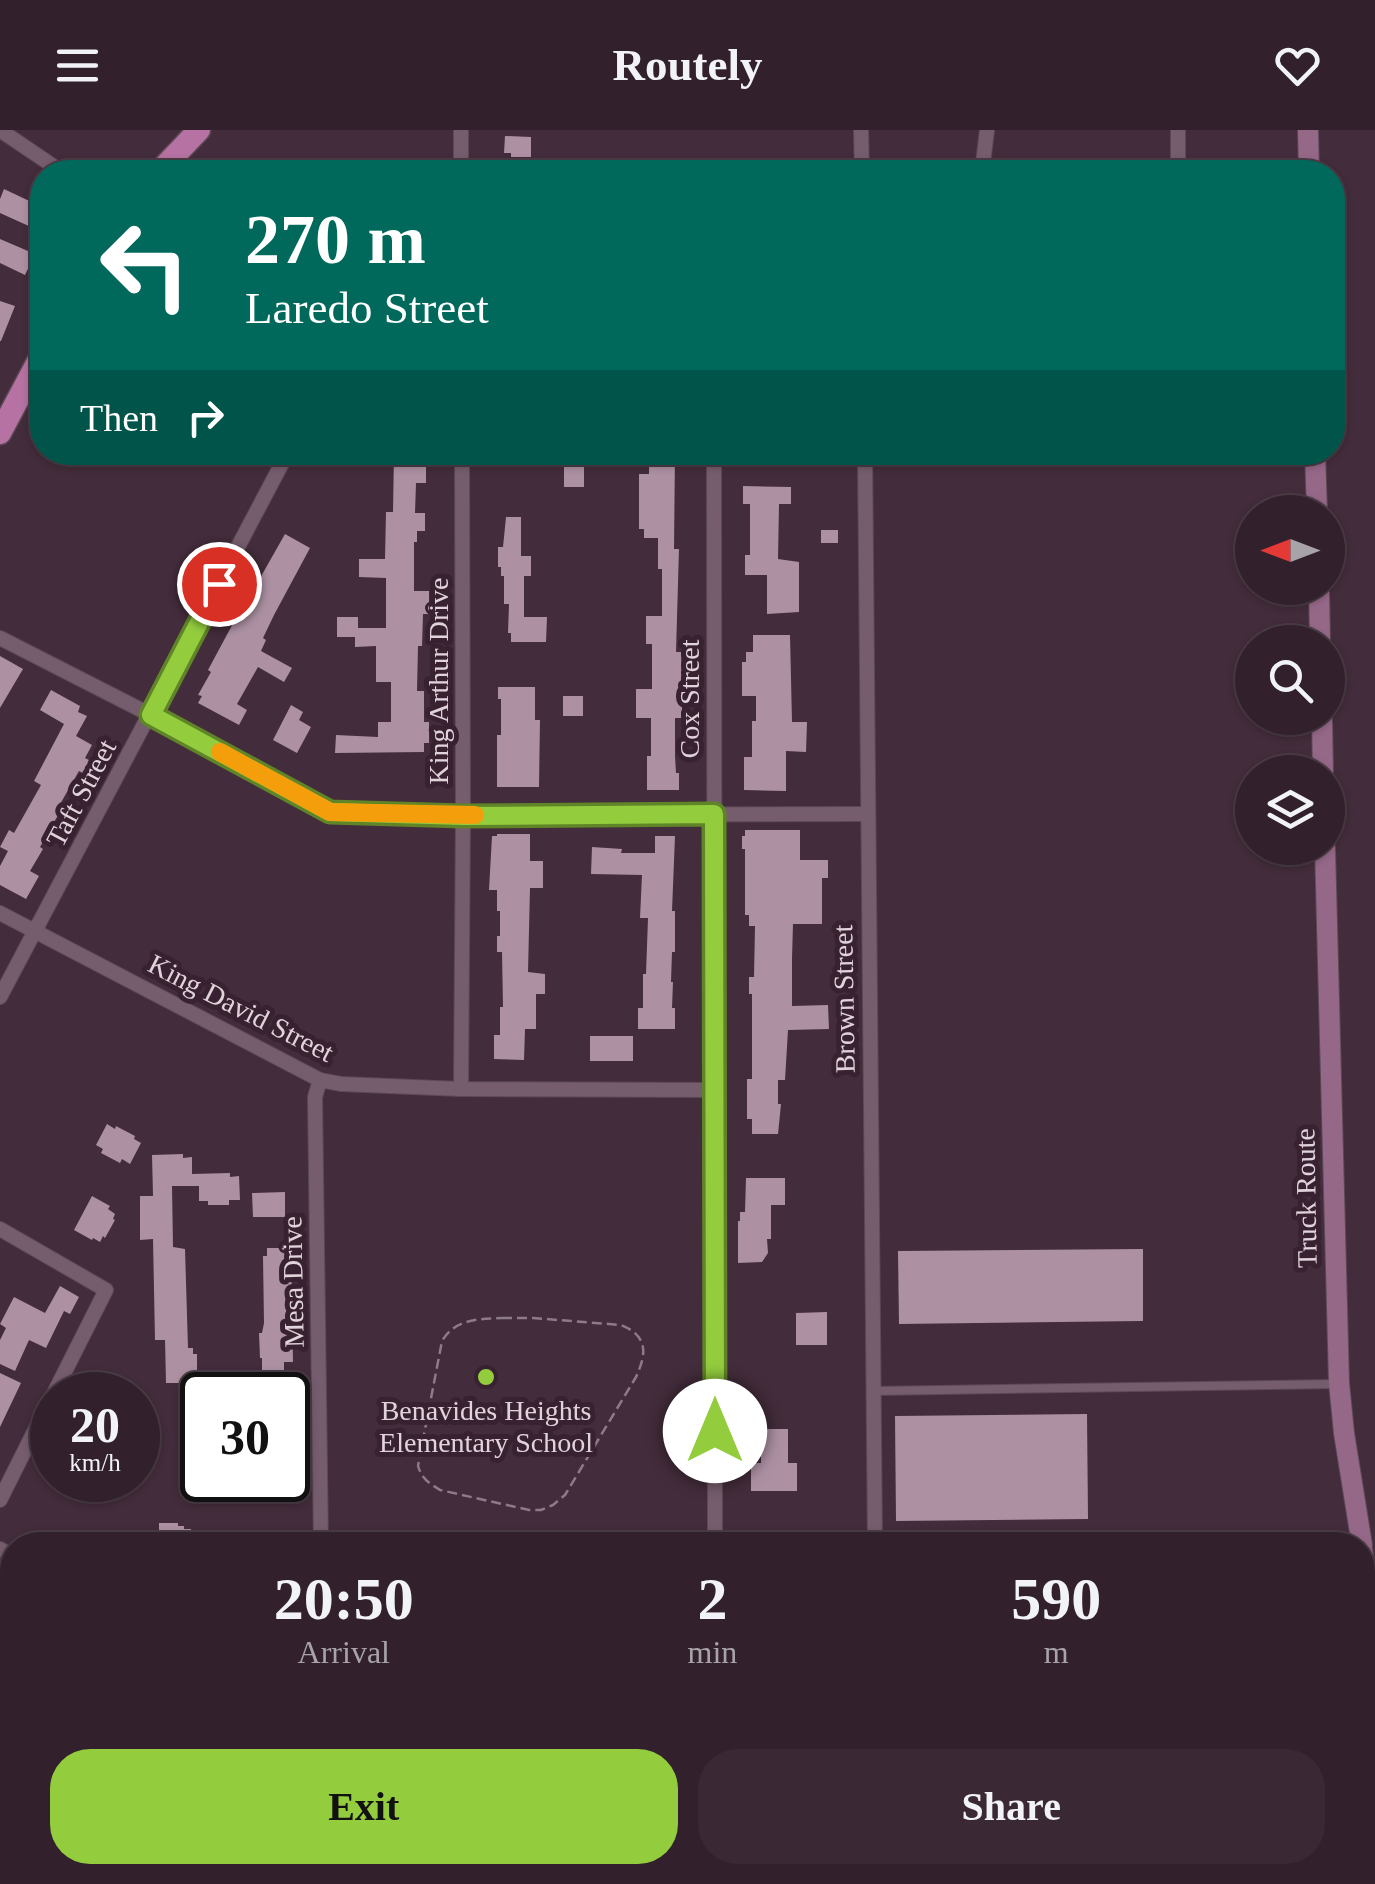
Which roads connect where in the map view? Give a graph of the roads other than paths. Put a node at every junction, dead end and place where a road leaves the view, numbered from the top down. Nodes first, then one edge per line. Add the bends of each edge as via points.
1 (0, 130) edge
2 (199, 130) edge
3 (461, 130) edge
4 (861, 130) edge
5 (987, 130) edge
6 (1178, 130) edge
7 (1308, 130) edge
8 (44, 160) edge
9 (170, 160) edge
10 (461, 160) edge
11 (862, 160) edge
12 (983, 160) edge
13 (1178, 160) edge
14 (1309, 160) edge
15 (30, 393) edge
16 (0, 433) edge
17 (281, 465) edge
18 (462, 465) edge
19 (714, 465) edge
20 (864, 465) edge
21 (1315, 465) edge
22 (1316, 495) edge
23 (0, 638) edge
24 (151, 715) junction
25 (714, 814) junction
26 (867, 814) junction
27 (463, 816) junction
28 (1325, 865) edge
29 (0, 913) edge
30 (36, 930) junction
31 (0, 997) edge
32 (320, 1080) junction
33 (461, 1089) junction
34 (714, 1090) junction
35 (0, 1228) edge
36 (65, 1372) edge
37 (1340, 1384) junction
38 (874, 1392) junction
39 (30, 1441) edge
40 (0, 1500) edge
41 (320, 1532) edge
42 (715, 1532) edge
43 (875, 1532) edge
44 (1360, 1532) edge

1 - 8 street
2 - 9 main road
3 - 10 street
4 - 11 street
5 - 12 street
6 - 13 street
7 - 14 street
15 - 16 main road
17 - 24 street, Taft Street
18 - 27 street, King Arthur Drive
19 - 25 street, Cox Street
20 - 26 street, Brown Street
21 - 22 street
23 - 24 street
24 - 27 street via 330,812
24 - 30 street, Taft Street
25 - 26 street
25 - 27 street
25 - 34 street, Cox Street
26 - 38 street, Brown Street
27 - 33 street, King Arthur Drive
28 - 37 street, Truck Route
29 - 30 street, King David Street
30 - 31 street, Taft Street
30 - 32 street, King David Street
32 - 33 street, King David Street
32 - 41 street, Mesa Drive
33 - 34 street, King David Street
34 - 42 street, Cox Street
35 - 36 street via 106,1290
37 - 38 lane
37 - 44 street, Truck Route
38 - 43 street, Brown Street
39 - 40 street

